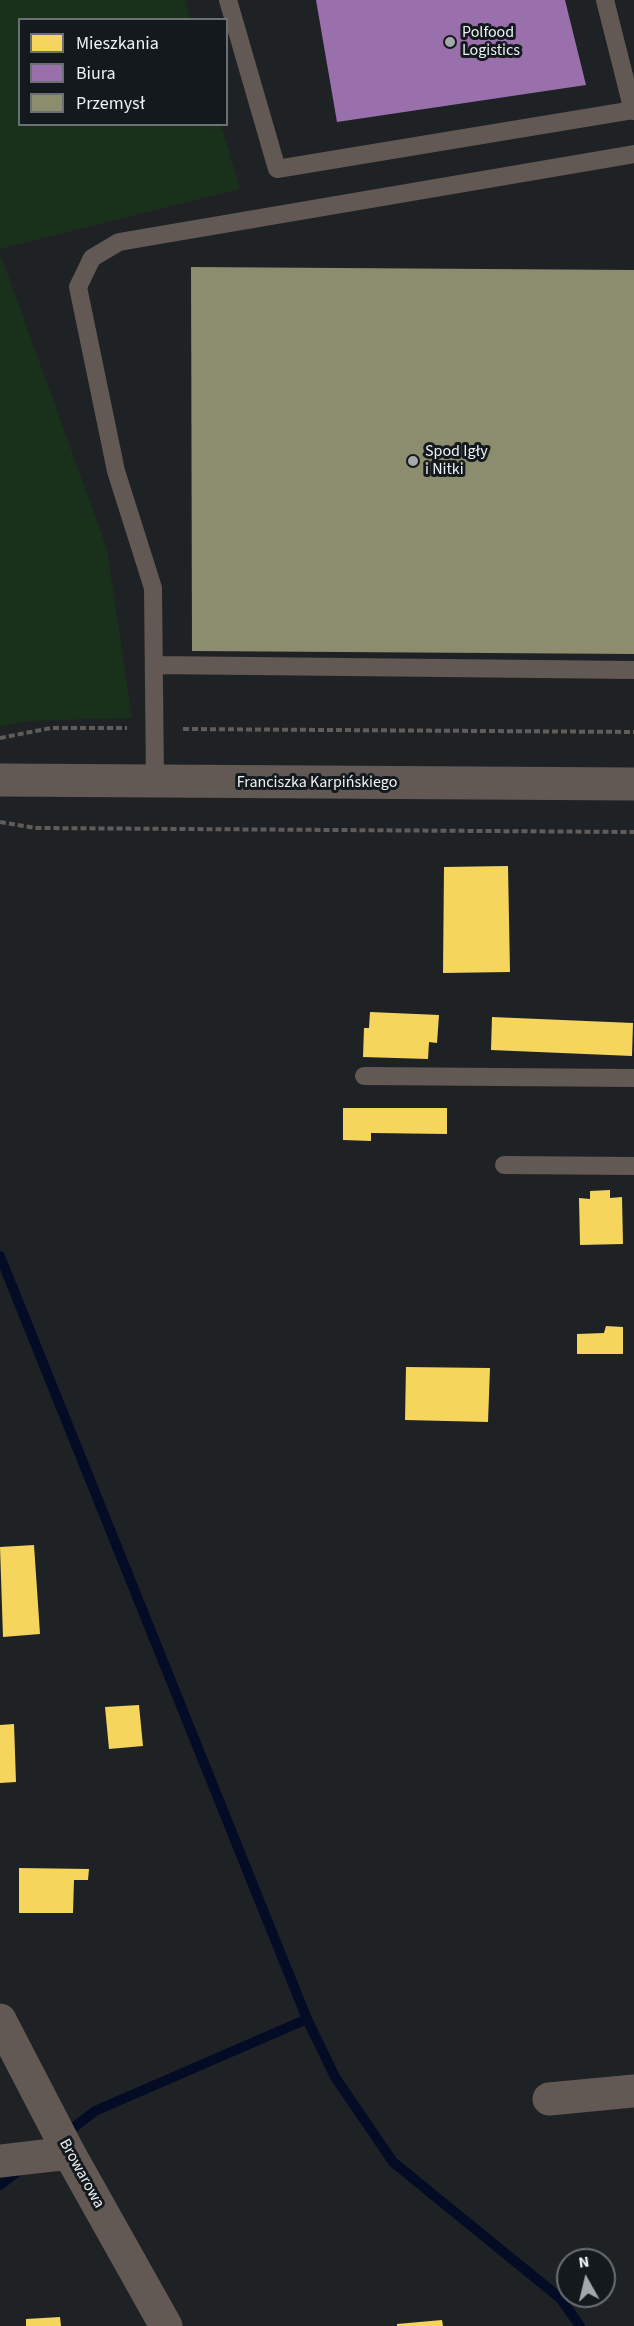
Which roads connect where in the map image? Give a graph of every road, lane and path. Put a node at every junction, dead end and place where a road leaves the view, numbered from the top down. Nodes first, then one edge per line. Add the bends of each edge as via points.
1 (228, 0) edge
2 (605, 0) edge
3 (634, 111) edge
4 (634, 154) edge
5 (154, 665) junction
6 (634, 670) edge
7 (155, 729) junction
8 (634, 732) edge
9 (0, 738) edge
10 (0, 780) edge
11 (155, 782) junction
12 (634, 784) edge
13 (0, 822) edge
14 (634, 832) edge
15 (364, 1076) dead end
16 (634, 1078) edge
17 (504, 1165) dead end
18 (634, 1166) edge
19 (0, 2020) edge
20 (634, 2091) edge
21 (549, 2099) dead end
22 (69, 2153) junction
23 (0, 2161) edge
24 (166, 2326) edge

1 - 3 lane via 277,169
2 - 3 lane
4 - 5 lane via 119,242 92,258 78,287 116,471 153,588
5 - 6 lane
5 - 7 lane
7 - 8 path
7 - 9 path via 51,728
7 - 11 lane
10 - 11 street, Franciszka Karpińskiego
11 - 12 street, Franciszka Karpińskiego
13 - 14 path via 35,828
15 - 16 lane
17 - 18 lane
19 - 22 street, Browarowa
20 - 21 street
22 - 23 street
22 - 24 street, Browarowa

